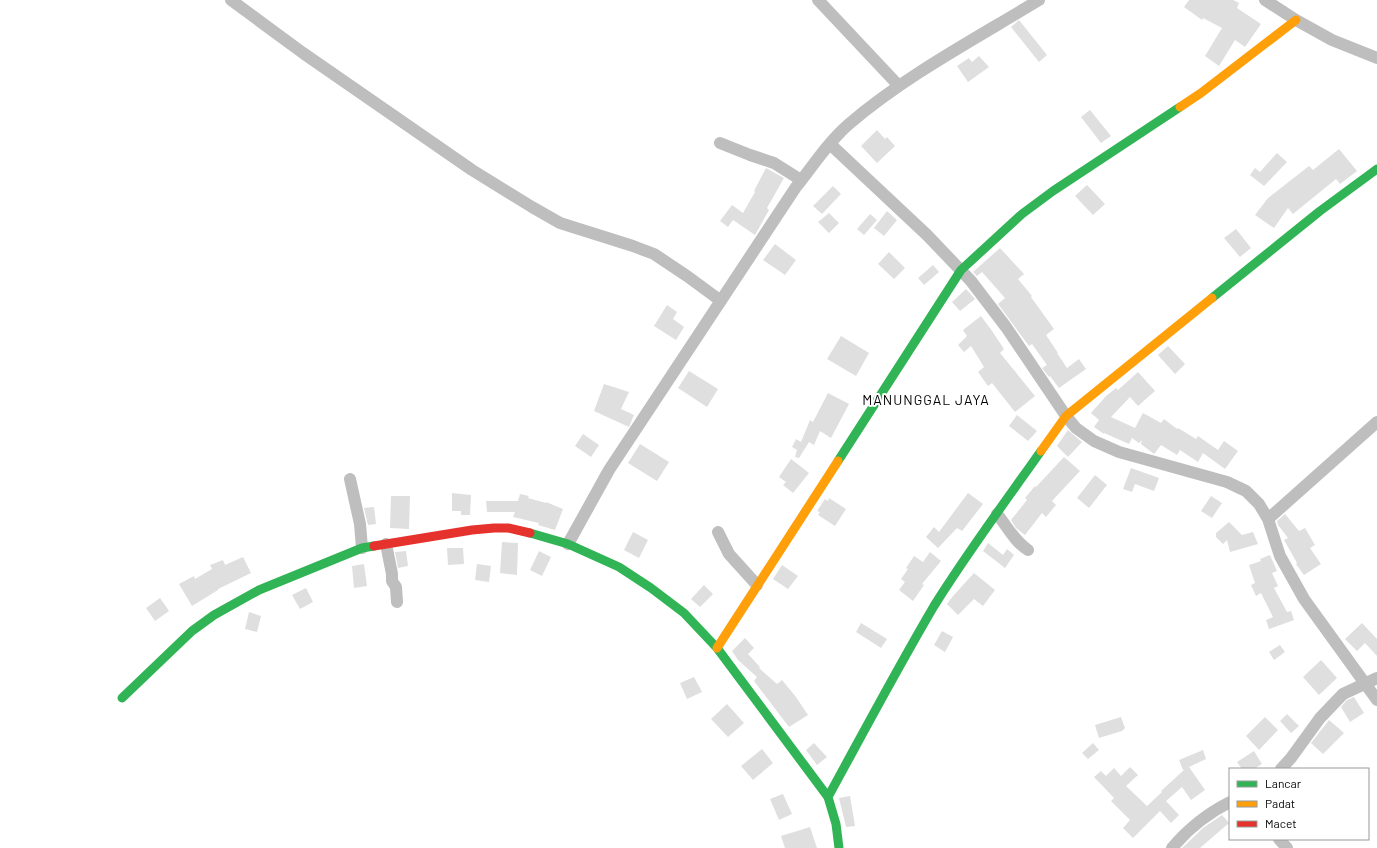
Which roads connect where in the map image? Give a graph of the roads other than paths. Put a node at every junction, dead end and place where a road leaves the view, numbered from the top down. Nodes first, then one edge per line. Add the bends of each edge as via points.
1 (231, 0) edge
2 (818, 0) edge
3 (1039, 0) edge
4 (1271, 1) edge
5 (1296, 20) junction
6 (1377, 58) edge
7 (899, 86) junction
8 (720, 143) dead end
9 (830, 144) junction
10 (1377, 169) edge
11 (801, 180) junction
12 (961, 270) junction
13 (721, 301) junction
14 (1066, 416) junction
15 (1377, 422) edge
16 (350, 480) dead end
17 (997, 514) junction
18 (1268, 518) junction
19 (718, 532) dead end
20 (386, 544) junction
21 (568, 544) junction
22 (362, 548) junction
23 (1028, 550) dead end
24 (757, 585) junction
25 (397, 602) dead end
26 (717, 648) junction
27 (1377, 678) edge
28 (1365, 684) junction
29 (122, 698) dead end
30 (1377, 700) edge
31 (1282, 768) edge
32 (828, 797) junction
33 (1229, 802) edge
34 (1280, 840) edge
35 (839, 848) edge
36 (1172, 848) edge
37 (1287, 848) edge

1 - 13 street via 472,170 532,207 560,222 654,254
2 - 7 street
3 - 7 street
4 - 5 street
5 - 6 street via 1332,40
5 - 12 street via 1201,93 1022,214
7 - 9 street via 848,125
8 - 11 street via 774,163
9 - 11 street
9 - 12 street via 927,234
10 - 14 street via 1320,211
11 - 13 street
12 - 14 street via 1006,327
12 - 24 street
13 - 21 street via 609,470
14 - 17 street
14 - 18 street via 1076,428 1094,441 1119,452 1227,482 1246,491
15 - 18 street
16 - 22 street via 360,524
17 - 23 street via 1014,538
17 - 32 street via 934,605
18 - 28 street via 1280,556 1304,599
19 - 24 street via 729,554
20 - 21 street via 494,528 508,528
20 - 22 street
20 - 25 street
21 - 26 street via 619,567 651,588 684,613
22 - 29 street via 260,590 214,615 180,641
24 - 26 street
26 - 32 street
27 - 28 street
28 - 30 street
28 - 31 street via 1344,694 1320,718
32 - 35 street via 836,824
33 - 36 street via 1198,822
34 - 37 street

